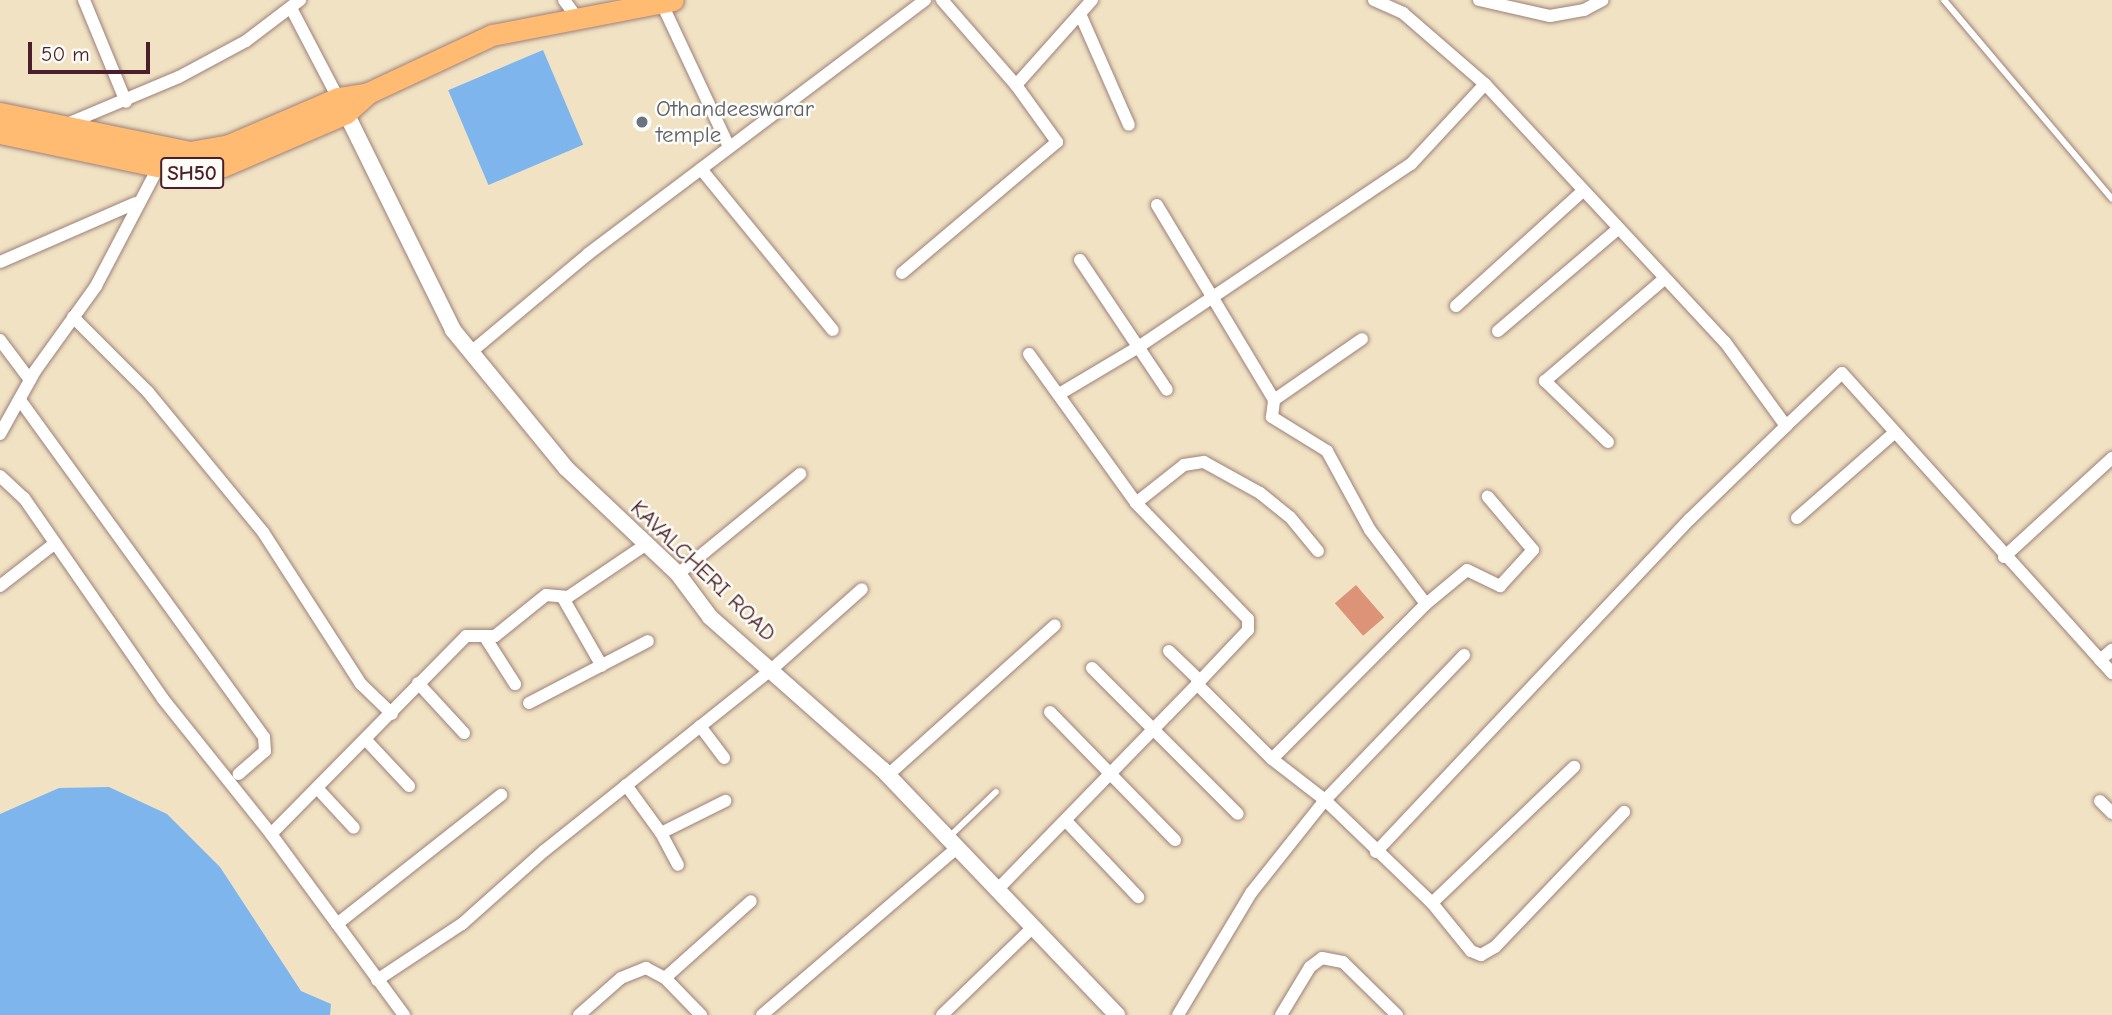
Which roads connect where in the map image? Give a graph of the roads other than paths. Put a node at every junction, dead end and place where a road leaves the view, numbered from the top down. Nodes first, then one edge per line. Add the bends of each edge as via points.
1 (84, 0) edge
2 (564, 0) edge
3 (925, 0) edge
4 (942, 0) edge
5 (1092, 0) edge
6 (1374, 0) edge
7 (1479, 0) edge
8 (1603, 0) edge
9 (1944, 0) edge
10 (668, 2) edge
11 (295, 4) edge
12 (1080, 14) junction
13 (578, 19) junction
14 (1016, 85) junction
15 (1485, 85) junction
16 (126, 102) junction
17 (342, 106) junction
18 (0, 113) edge
19 (1129, 125) dead end
20 (61, 126) junction
21 (0, 133) edge
22 (729, 147) junction
23 (167, 149) junction
24 (701, 169) junction
25 (157, 170) junction
26 (1583, 191) junction
27 (2112, 199) edge
28 (136, 203) junction
29 (1157, 205) dead end
30 (1618, 229) junction
31 (1080, 260) dead end
32 (0, 262) edge
33 (902, 273) dead end
34 (1664, 279) junction
35 (1213, 299) junction
36 (1456, 306) dead end
37 (73, 317) junction
38 (833, 330) dead end
39 (1498, 331) dead end
40 (1362, 339) dead end
41 (0, 340) edge
42 (1140, 346) junction
43 (471, 352) junction
44 (1029, 354) dead end
45 (30, 380) junction
46 (1167, 390) dead end
47 (1061, 393) junction
48 (20, 400) junction
49 (1274, 400) junction
50 (1786, 426) junction
51 (1894, 433) junction
52 (0, 434) edge
53 (1608, 442) dead end
54 (2112, 458) edge
55 (800, 474) dead end
56 (0, 476) edge
57 (1488, 497) dead end
58 (1136, 503) junction
59 (1797, 518) dead end
60 (54, 544) junction
61 (645, 545) junction
62 (1318, 551) dead end
63 (2004, 557) junction
64 (678, 575) junction
65 (0, 586) edge
66 (862, 589) dead end
67 (563, 598) junction
68 (1426, 604) junction
69 (1055, 625) dead end
70 (485, 637) junction
71 (648, 641) dead end
72 (2112, 650) edge
73 (1169, 651) dead end
74 (1464, 655) dead end
75 (2101, 660) junction
76 (602, 666) junction
77 (1092, 668) dead end
78 (772, 669) junction
79 (2112, 673) edge
80 (418, 683) junction
81 (1198, 683) junction
82 (515, 684) dead end
83 (529, 703) dead end
84 (1050, 712) dead end
85 (392, 714) junction
86 (700, 726) junction
87 (1154, 730) junction
88 (464, 733) dead end
89 (366, 740) junction
90 (724, 758) dead end
91 (1272, 759) junction
92 (1574, 767) dead end
93 (239, 774) dead end
94 (888, 775) junction
95 (1112, 775) junction
96 (626, 785) junction
97 (409, 786) dead end
98 (317, 788) junction
99 (996, 792) dead end
100 (501, 795) dead end
101 (1325, 800) junction
102 (725, 801) dead end
103 (2100, 801) dead end
104 (1624, 812) dead end
105 (2112, 813) edge
106 (1238, 814) dead end
107 (1066, 821) junction
108 (354, 828) dead end
109 (662, 833) junction
110 (271, 834) junction
111 (1174, 840) dead end
112 (952, 843) junction
113 (1376, 852) junction
114 (678, 865) dead end
115 (997, 890) junction
116 (1138, 897) dead end
117 (751, 901) dead end
118 (1432, 903) junction
119 (337, 924) junction
120 (1033, 927) junction
121 (665, 978) junction
122 (377, 980) junction
123 (404, 1015) edge
124 (579, 1015) edge
125 (701, 1015) edge
126 (762, 1015) edge
127 (942, 1015) edge
128 (1117, 1015) edge
129 (1178, 1015) edge
130 (1281, 1015) edge
131 (1397, 1015) edge

1 - 16 street
2 - 13 street
3 - 22 street
4 - 14 street
5 - 12 street
6 - 15 street via 1403,13
7 - 8 street via 1550,16 1584,10
9 - 27 lane
10 - 13 main road, SH50
10 - 22 street
11 - 16 street via 235,47
11 - 17 street
12 - 14 street
12 - 19 street
13 - 17 main road, SH50 via 492,35
14 - 33 street via 1057,142
15 - 26 street
15 - 35 street via 1411,164
16 - 20 street
17 - 23 main road, SH50 via 229,145 191,152
17 - 25 main road, SH50 via 223,166 189,173
17 - 43 street, KAVALCHERI ROAD via 433,294
18 - 20 main road, SH50
20 - 23 main road, SH50
21 - 25 main road, SH50
22 - 24 street
23 - 25 street
24 - 38 street
24 - 43 street
25 - 28 street
26 - 30 street
26 - 36 street
28 - 32 street
28 - 37 street via 96,286
29 - 35 street
30 - 34 street
30 - 39 street
31 - 42 street
34 - 50 street via 1725,342
34 - 53 street via 1545,381
35 - 42 street
35 - 49 street
37 - 45 street
37 - 85 street via 148,392 262,532 361,684
40 - 49 street
41 - 45 street
42 - 46 street
42 - 47 street
43 - 61 street, KAVALCHERI ROAD via 566,468
44 - 47 street
45 - 48 street
47 - 58 street
48 - 52 street
48 - 93 street via 264,737 265,751
49 - 68 street via 1272,417 1326,451 1370,530
50 - 51 street via 1842,373
50 - 113 street via 1690,519
51 - 59 street
51 - 63 street
54 - 63 street
55 - 64 street
56 - 60 street via 24,498
57 - 68 street via 1533,550 1500,586 1467,570
58 - 62 street via 1184,465 1204,462 1260,493 1290,517
58 - 81 street via 1248,619 1248,630
60 - 65 street
60 - 110 street via 163,699
61 - 64 street, KAVALCHERI ROAD
61 - 67 street
63 - 75 street
64 - 78 street, KAVALCHERI ROAD via 710,617
66 - 78 street
67 - 70 street via 546,595 495,636
67 - 76 street
68 - 91 street
69 - 94 street
70 - 80 street via 469,634
70 - 82 street
71 - 76 street
72 - 75 street
73 - 81 street
74 - 101 street
75 - 79 street
76 - 83 street
77 - 87 street
78 - 86 street
78 - 94 street, KAVALCHERI ROAD
80 - 85 street
80 - 88 street
81 - 87 street
81 - 91 street
84 - 95 street
85 - 89 street
86 - 90 street
86 - 96 street
87 - 95 street
87 - 106 street
89 - 97 street
89 - 98 street
91 - 101 street
92 - 118 street
94 - 112 street, KAVALCHERI ROAD
95 - 107 street
95 - 111 street
96 - 109 street
96 - 122 street via 462,925
98 - 108 street
98 - 110 street
99 - 112 lane
100 - 119 street
101 - 113 street
101 - 129 street via 1251,892
102 - 109 street
103 - 105 street
104 - 118 street via 1488,952 1471,951
107 - 115 street
107 - 116 street
109 - 114 street
110 - 119 street
112 - 115 street, KAVALCHERI ROAD
112 - 126 street
113 - 118 street
115 - 120 street, KAVALCHERI ROAD
117 - 121 street
119 - 122 street
120 - 127 street
120 - 128 street, KAVALCHERI ROAD
121 - 124 street via 646,968 635,969
121 - 125 street
122 - 123 street
130 - 131 street via 1310,967 1322,958 1343,962

